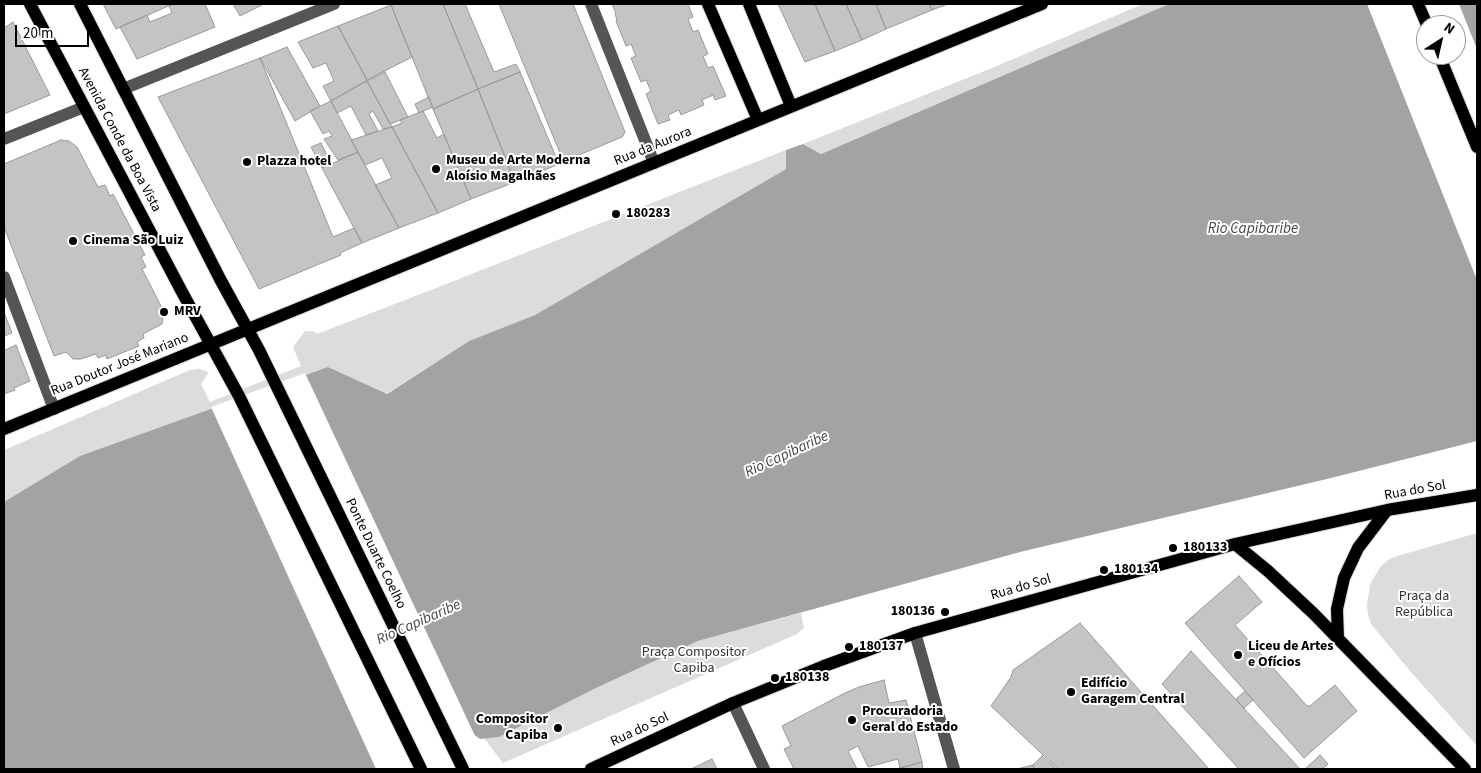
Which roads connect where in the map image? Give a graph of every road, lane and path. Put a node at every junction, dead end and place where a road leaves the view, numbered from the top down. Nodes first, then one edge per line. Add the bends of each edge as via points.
1 (30, 4) edge
2 (80, 4) edge
3 (334, 4) edge
4 (591, 4) edge
5 (708, 4) edge
6 (749, 4) edge
7 (1042, 4) edge
8 (1443, 65) edge
9 (124, 89) junction
10 (791, 106) junction
11 (84, 107) junction
12 (758, 120) junction
13 (4, 139) edge
14 (1477, 147) edge
15 (654, 163) junction
16 (4, 277) edge
17 (248, 329) junction
18 (211, 344) junction
19 (273, 378) joint
20 (54, 409) junction
21 (4, 429) edge
22 (1477, 495) edge
23 (1387, 510) junction
24 (1235, 544) junction
25 (915, 633) junction
26 (1338, 639) junction
27 (733, 703) junction
28 (421, 769) edge
29 (463, 769) edge
30 (591, 769) edge
31 (764, 769) edge
32 (954, 769) edge
33 (1465, 769) edge

1 - 11 main road, Avenida Conde da Boa Vista
2 - 9 main road, Avenida Conde da Boa Vista
3 - 9 street
4 - 15 street
5 - 12 main road
6 - 10 main road
7 - 10 main road, Rua da Aurora
8 - 14 main road
9 - 17 main road, Avenida Conde da Boa Vista
10 - 12 main road, Rua da Aurora
11 - 13 street
11 - 18 main road, Avenida Conde da Boa Vista
12 - 15 main road, Rua da Aurora
15 - 17 main road, Rua da Aurora
16 - 20 street
17 - 18 main road, Rua Doutor José Mariano
17 - 19 main road, Avenida Conde da Boa Vista
18 - 20 main road, Rua Doutor José Mariano
18 - 28 main road, Avenida Conde da Boa Vista
19 - 29 main road, Ponte Duarte Coelho
20 - 21 main road, Rua Doutor José Mariano
22 - 23 main road, Rua do Sol
23 - 24 main road, Rua do Sol
23 - 26 main road via 1358,548 1344,578 1336,609
24 - 25 main road, Rua do Sol
24 - 26 main road via 1268,571
25 - 27 main road, Rua do Sol
25 - 32 street
26 - 33 main road
27 - 30 main road, Rua do Sol
27 - 31 street

